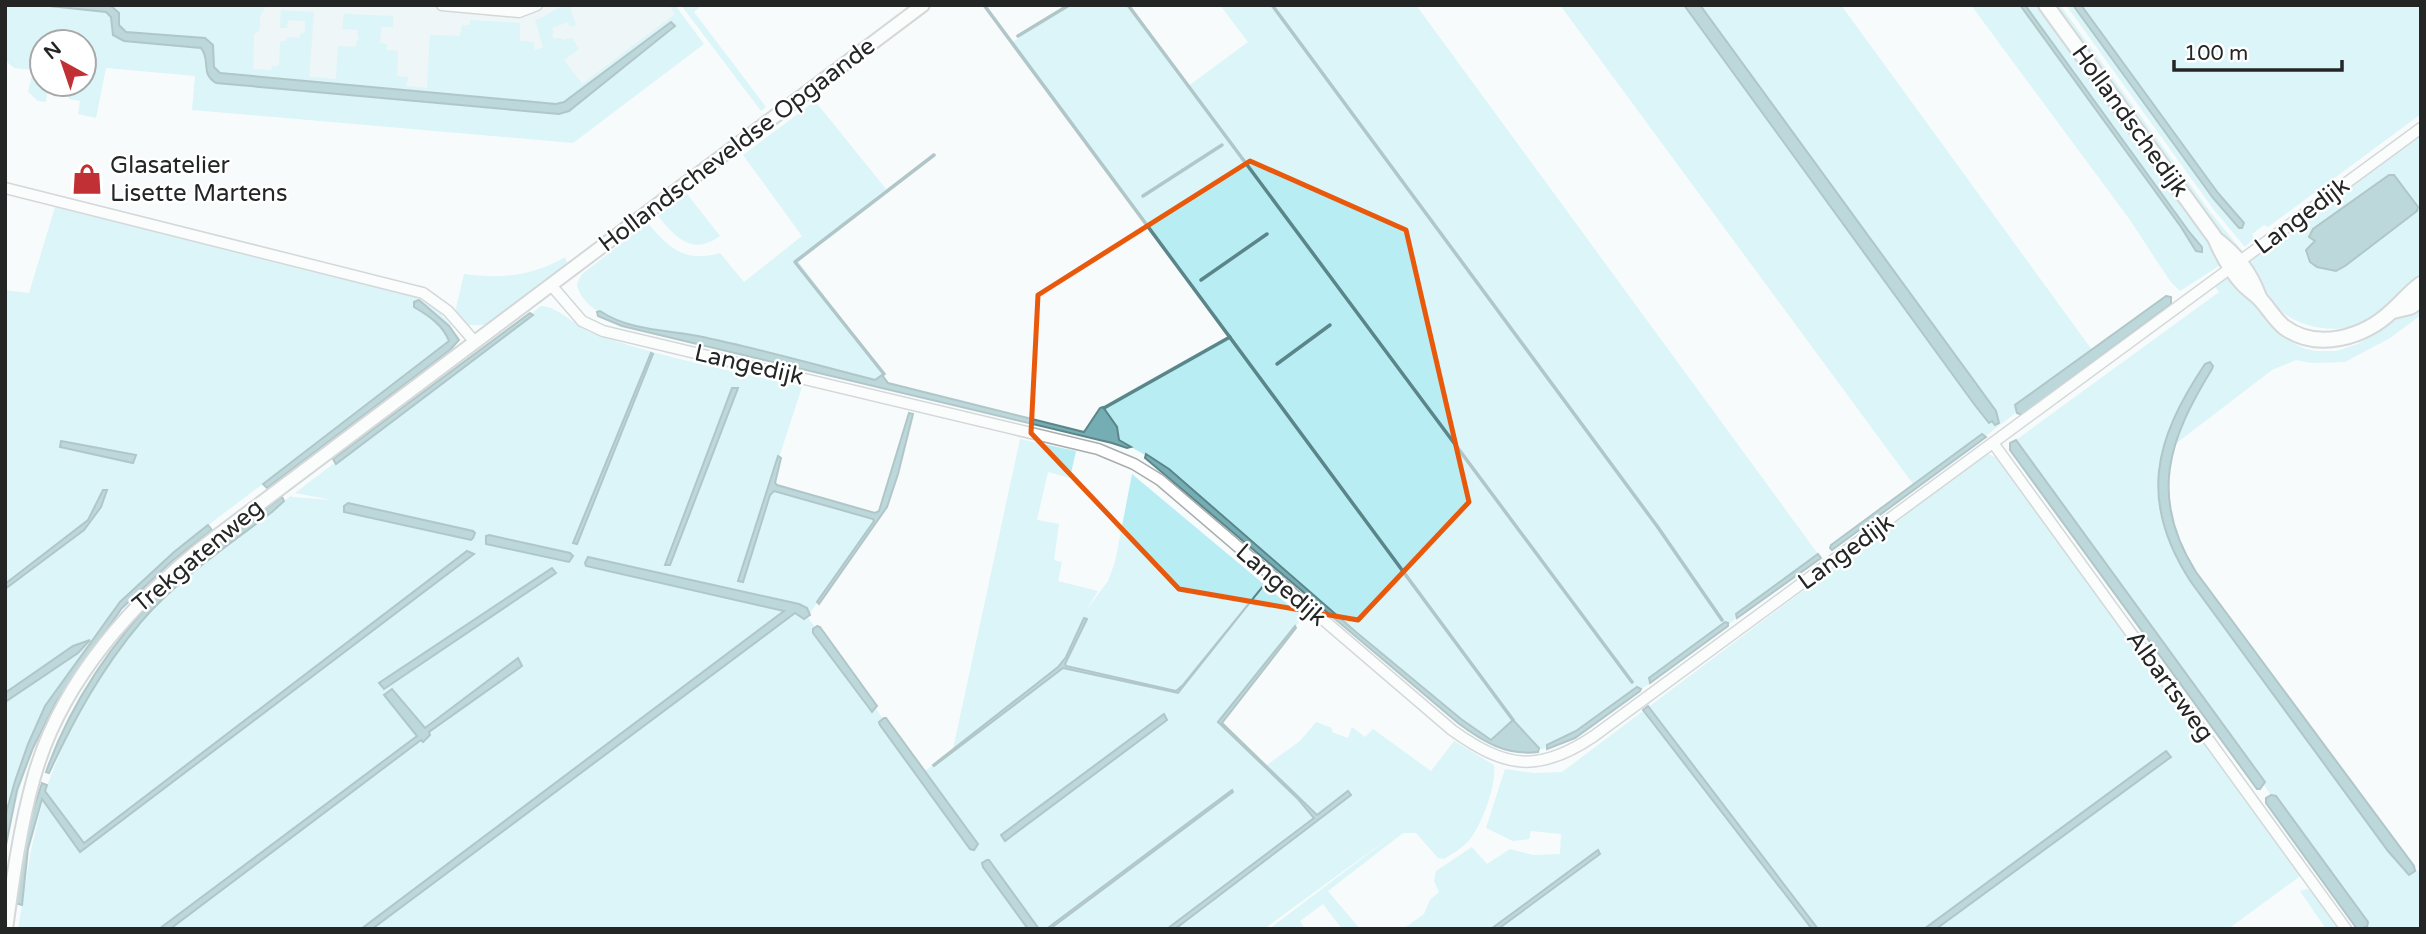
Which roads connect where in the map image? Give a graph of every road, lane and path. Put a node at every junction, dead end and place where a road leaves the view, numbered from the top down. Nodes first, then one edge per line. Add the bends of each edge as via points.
1 (442, 5) edge
2 (537, 5) edge
3 (923, 5) edge
4 (2046, 5) edge
5 (2421, 128) edge
6 (5, 188) edge
7 (2235, 265) junction
8 (2421, 284) edge
9 (551, 285) junction
10 (2421, 300) edge
11 (2393, 311) junction
12 (475, 342) junction
13 (1993, 443) junction
14 (6, 929) edge
15 (2346, 929) edge

1 - 2 street via 519,12
3 - 9 street, Hollandscheveldse Opgaande
4 - 7 main road, Hollandschedijk
5 - 7 street, Langedijk
6 - 12 street via 422,293 448,311
7 - 11 main road, Hollandschedijk via 2251,277 2259,298 2284,327 2298,335 2332,341 2362,331
7 - 13 street, Langedijk
8 - 11 main road, Hollandschedijk
9 - 12 street
9 - 13 street, Langedijk via 582,321 603,331 1098,449 1134,464 1160,480 1452,730 1483,752 1515,761 1551,759 1583,743
10 - 11 main road, Hollandschedijk
12 - 14 street, Trekgatenweg via 183,562 117,627 76,686 34,775
13 - 15 street, Albartsweg

